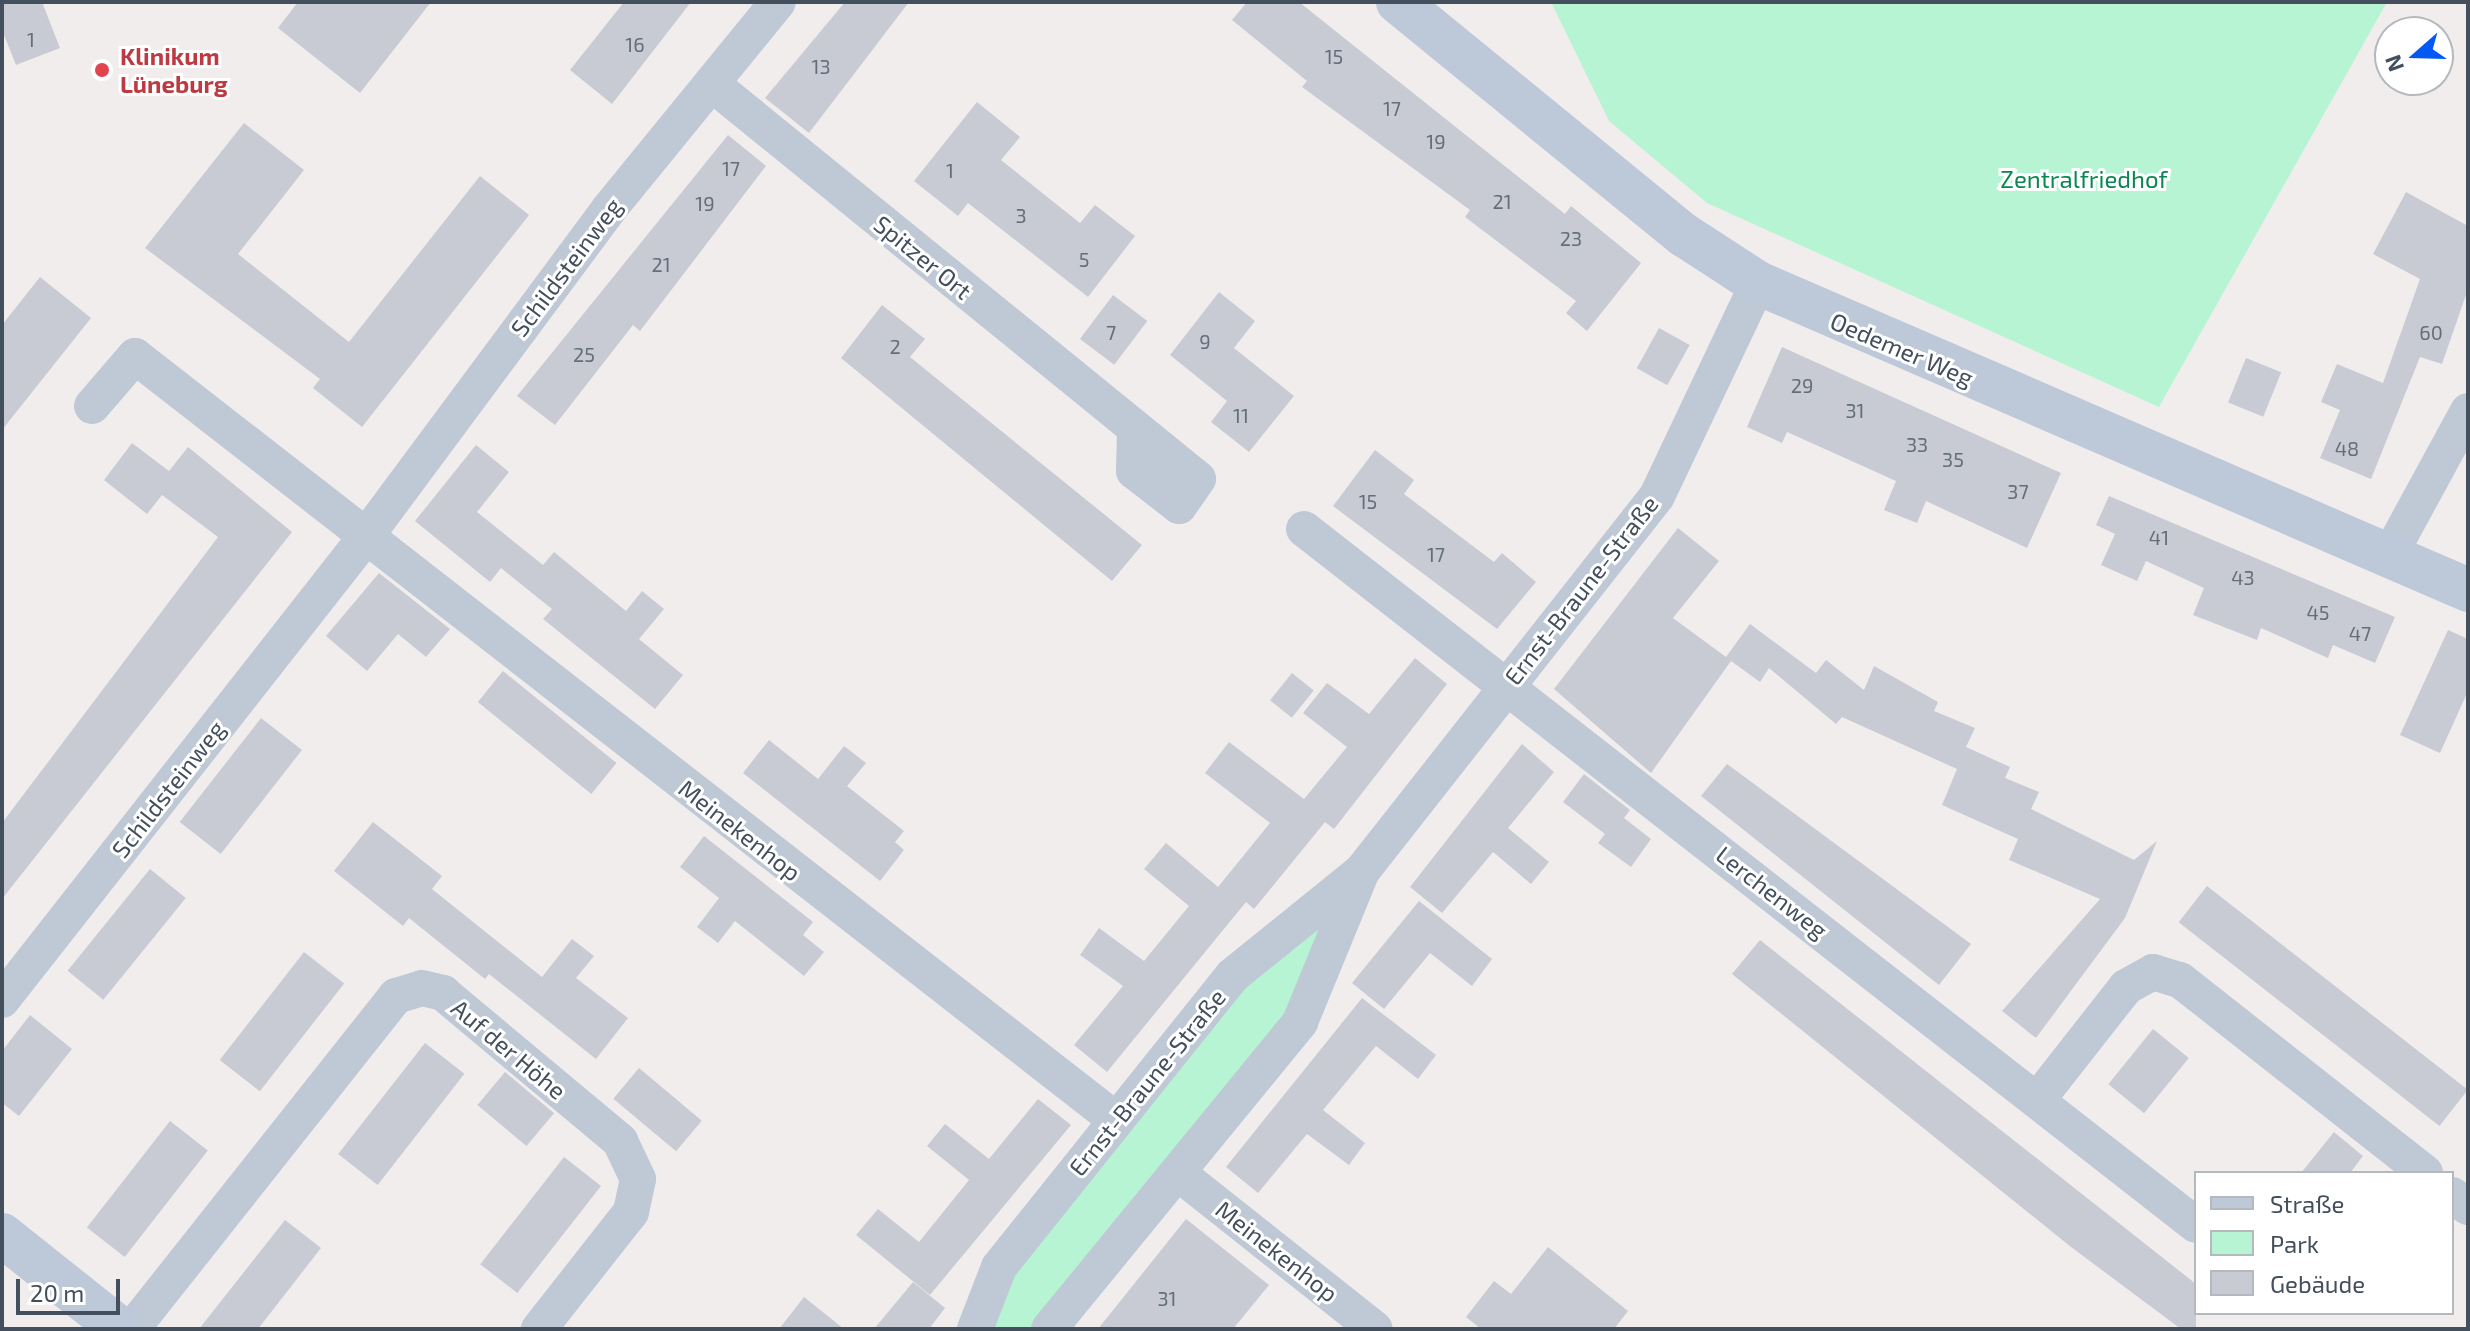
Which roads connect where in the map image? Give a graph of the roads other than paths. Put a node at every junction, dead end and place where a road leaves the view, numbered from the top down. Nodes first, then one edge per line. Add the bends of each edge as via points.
1 (778, 2) edge
2 (1398, 2) edge
3 (712, 84) junction
4 (1758, 283) junction
5 (92, 406) dead end
6 (2468, 411) edge
7 (1135, 429) dead end
8 (1304, 529) dead end
9 (364, 539) junction
10 (2389, 556) junction
11 (2468, 590) edge
12 (1505, 686) junction
13 (1362, 871) junction
14 (2, 1000) edge
15 (2039, 1098) junction
16 (1116, 1120) junction
17 (2421, 1171) edge
18 (1178, 1173) junction
19 (2194, 1223) edge
20 (2, 1235) edge
21 (120, 1329) edge
22 (132, 1329) edge
23 (539, 1329) edge
24 (975, 1329) edge
25 (1049, 1329) edge
26 (1375, 1329) edge

1 - 3 street, Schildsteinweg
2 - 4 street, Oedemer Weg via 1684,235
3 - 7 street, Spitzer Ort
3 - 9 street, Schildsteinweg via 609,209
4 - 10 street, Oedemer Weg
4 - 12 street, Ernst-Braune-Straße via 1657,496
5 - 9 street via 135,356
6 - 10 street
8 - 12 street
9 - 14 street, Schildsteinweg
9 - 16 street, Meinekenhop
10 - 11 street, Oedemer Weg
12 - 13 street, Ernst-Braune-Straße
12 - 15 street, Lerchenweg
13 - 16 street, Ernst-Braune-Straße via 1232,976
13 - 18 street, Ernst-Braune-Straße via 1300,1022
15 - 17 street via 2126,987 2153,972 2180,980
15 - 19 street, Lerchenweg
16 - 24 street, Ernst-Braune-Straße via 999,1267
18 - 25 street, Ernst-Braune-Straße
18 - 26 street, Meinekenhop
20 - 21 street
22 - 23 street, Auf der Höhe via 396,996 422,988 443,993 620,1141 638,1179 631,1212

